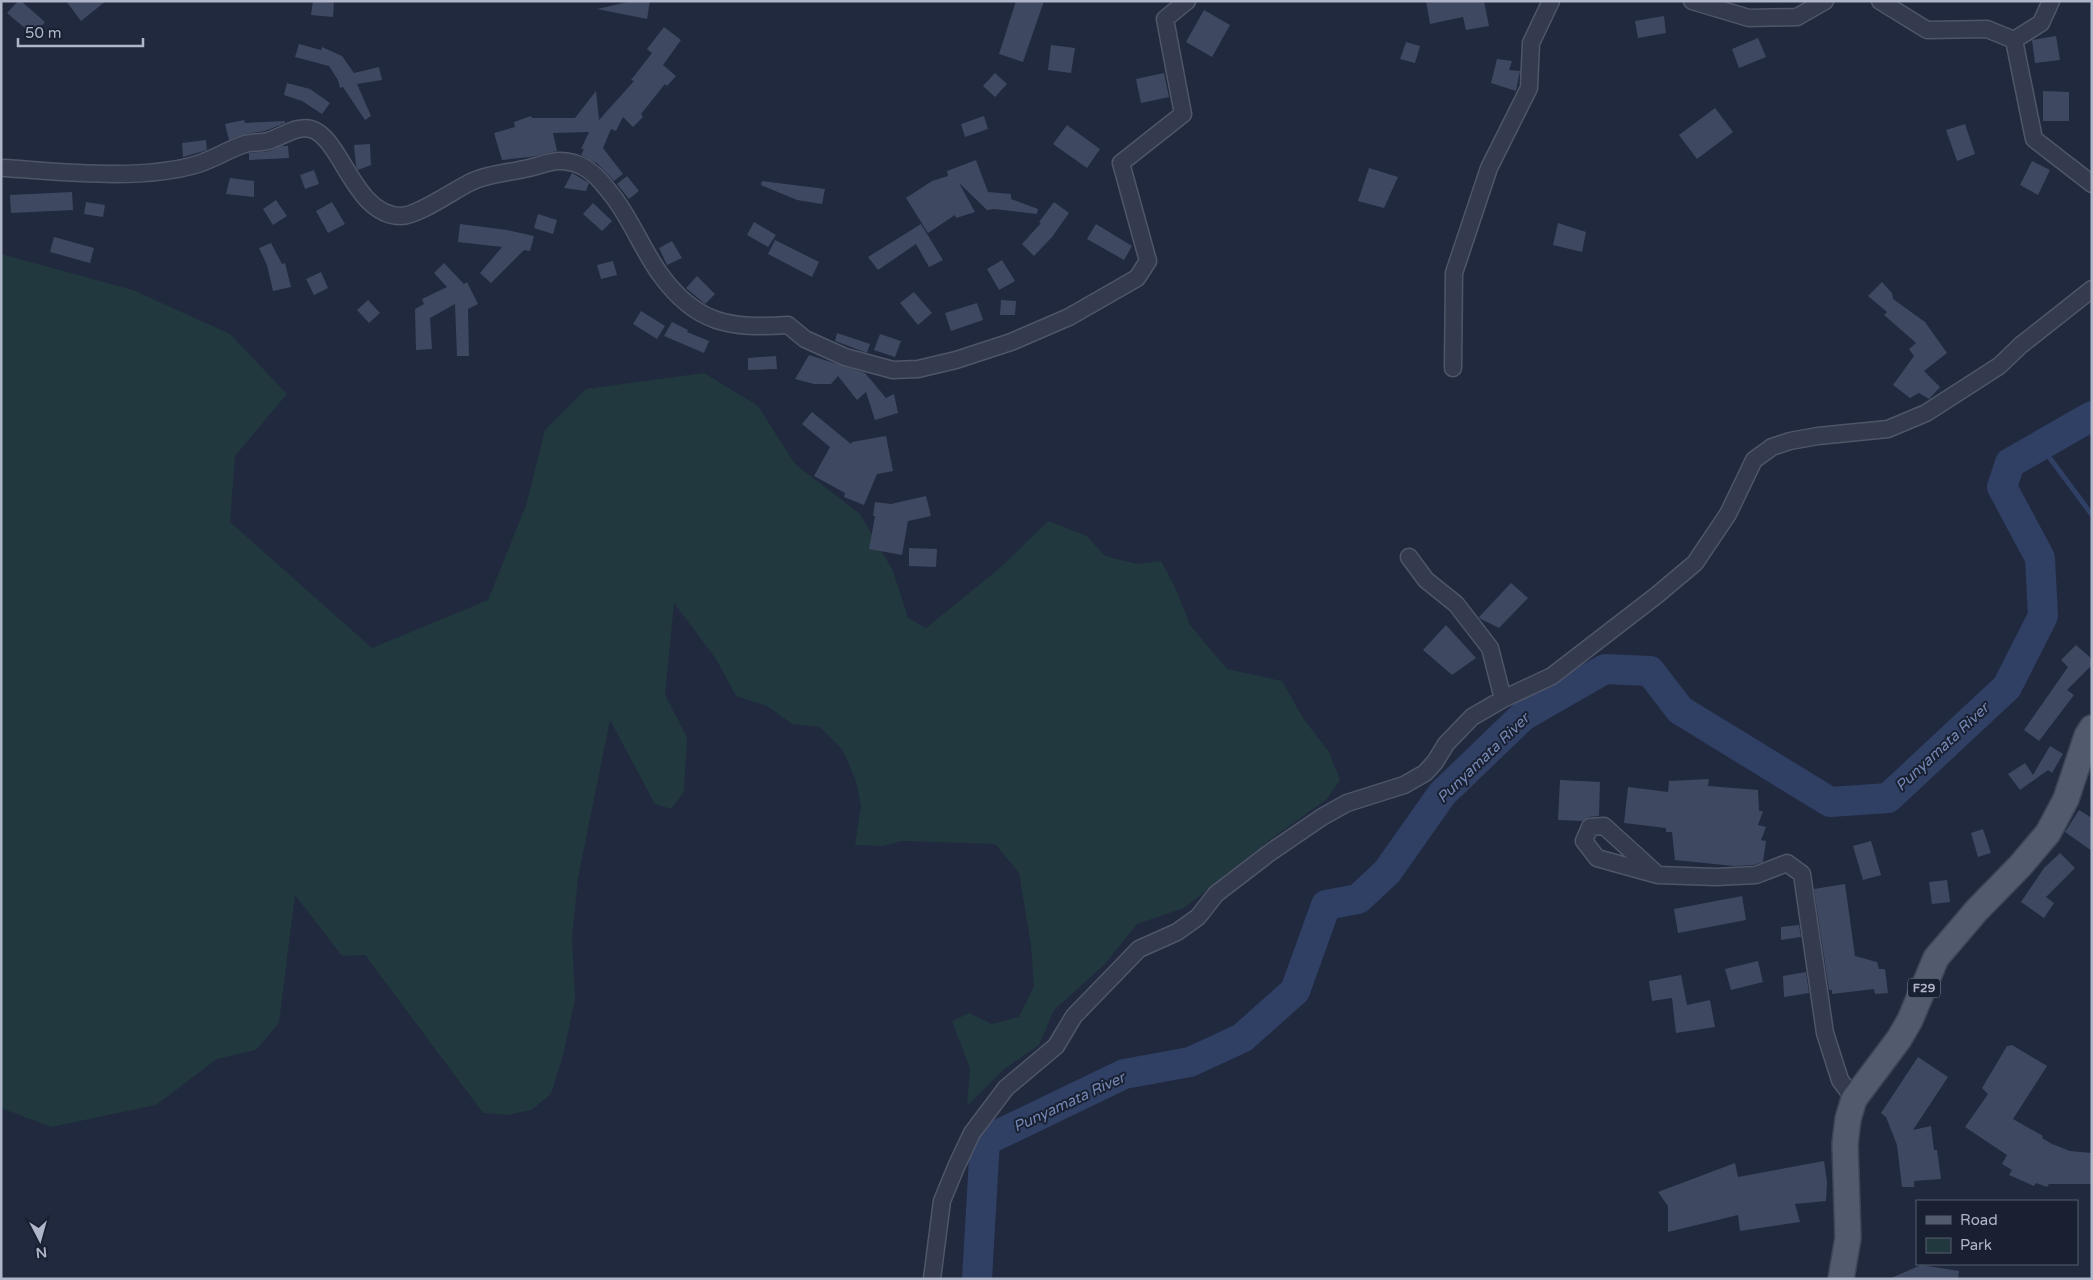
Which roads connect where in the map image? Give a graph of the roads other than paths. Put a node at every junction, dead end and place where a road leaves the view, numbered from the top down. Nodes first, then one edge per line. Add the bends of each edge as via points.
1 (1187, 1) edge
2 (1551, 1) edge
3 (1692, 1) edge
4 (1825, 1) edge
5 (1880, 1) edge
6 (2051, 1) edge
7 (1904, 8) edge
8 (2014, 40) junction
9 (6, 168) dead end
10 (2092, 184) edge
11 (2092, 290) edge
12 (1453, 368) dead end
13 (1409, 557) dead end
14 (1503, 699) junction
15 (2092, 728) edge
16 (1658, 875) dead end
17 (1854, 1099) junction
18 (932, 1279) edge
19 (1841, 1279) edge

1 - 9 street via 1166,19 1183,114 1121,163 1148,261 1137,278 1069,317 1011,342 918,369 893,370 845,357 805,339 788,326 740,326 703,316 685,302 660,274 618,202 595,174 575,164 561,161 546,163 473,180 426,207 403,216 382,210 365,198 333,149 320,134 310,129 244,144 198,164 163,171 76,173
2 - 12 street via 1531,43 1529,88 1489,168 1454,273
3 - 4 street via 1749,18 1798,17
5 - 7 street
6 - 8 street via 2041,23
7 - 8 street via 1927,30 1987,29
8 - 10 street via 2034,139
11 - 14 street via 1999,366 1926,413 1888,429 1790,441 1754,460 1728,514 1695,563 1552,676
13 - 14 street via 1426,580 1456,604 1490,648
14 - 18 street via 1472,718 1446,744 1425,773 1404,785 1347,803 1322,817 1216,894 1198,917 1177,932 1139,949 1074,1016 1056,1046 1006,1088 972,1133 942,1201
15 - 17 main road, F29 via 2066,799 2048,833 1936,958 1899,1039
16 - 17 street via 1756,875 1787,863 1802,874 1826,1033 1840,1080
17 - 19 main road, F29 via 1845,1144 1848,1238

